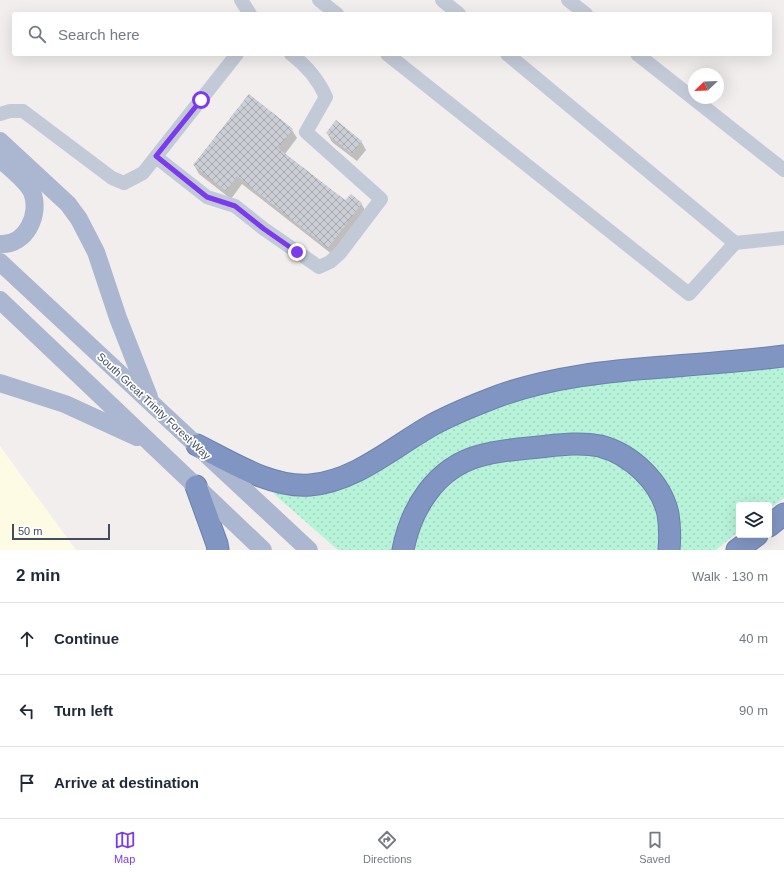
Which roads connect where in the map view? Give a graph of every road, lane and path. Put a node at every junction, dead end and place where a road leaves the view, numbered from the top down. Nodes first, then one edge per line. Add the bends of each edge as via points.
1 (241, 0) edge
2 (319, 0) edge
3 (442, 0) edge
4 (568, 0) edge
5 (249, 12) edge
6 (334, 12) edge
7 (457, 12) edge
8 (583, 12) edge
9 (235, 56) edge
10 (294, 56) edge
11 (390, 56) edge
12 (509, 56) edge
13 (640, 56) edge
14 (0, 114) edge
15 (0, 141) edge
16 (156, 156) junction
17 (0, 159) edge
18 (784, 170) edge
19 (784, 238) edge
20 (735, 243) junction
21 (0, 244) edge
22 (0, 262) edge
23 (0, 300) edge
24 (784, 356) edge
25 (0, 383) edge
26 (152, 403) junction
27 (151, 443) junction
28 (197, 445) junction
29 (196, 486) junction
30 (784, 514) edge
31 (772, 524) edge
32 (753, 538) edge
33 (218, 550) edge
34 (263, 550) edge
35 (308, 550) edge
36 (403, 550) edge
37 (669, 550) edge
38 (737, 550) edge

1 - 5 lane
2 - 6 lane
3 - 7 lane
4 - 8 lane
9 - 16 lane
10 - 16 lane via 305,65 320,84 326,97 306,132 381,199 340,253 330,262 319,267 235,206 207,197
11 - 20 lane via 689,294
12 - 20 lane
13 - 18 lane
14 - 16 lane via 23,111 112,178 124,183 143,173
15 - 26 main road via 68,204 79,219 96,252 127,342
17 - 21 main road via 32,192 35,206 30,227 24,234 15,241
19 - 20 lane
22 - 26 main road, South Great Trinity Forest Way
23 - 27 main road
24 - 28 highway via 614,371 537,384 471,406 433,424 343,478 309,485 271,480
25 - 27 main road via 65,404
26 - 28 main road, South Great Trinity Forest Way
27 - 29 main road
28 - 35 main road, South Great Trinity Forest Way
29 - 33 highway
29 - 34 main road
30 - 31 highway
32 - 38 highway
36 - 37 highway via 407,532 421,501 433,485 457,466 478,456 502,450 576,444 600,446 620,454 652,481 668,513

